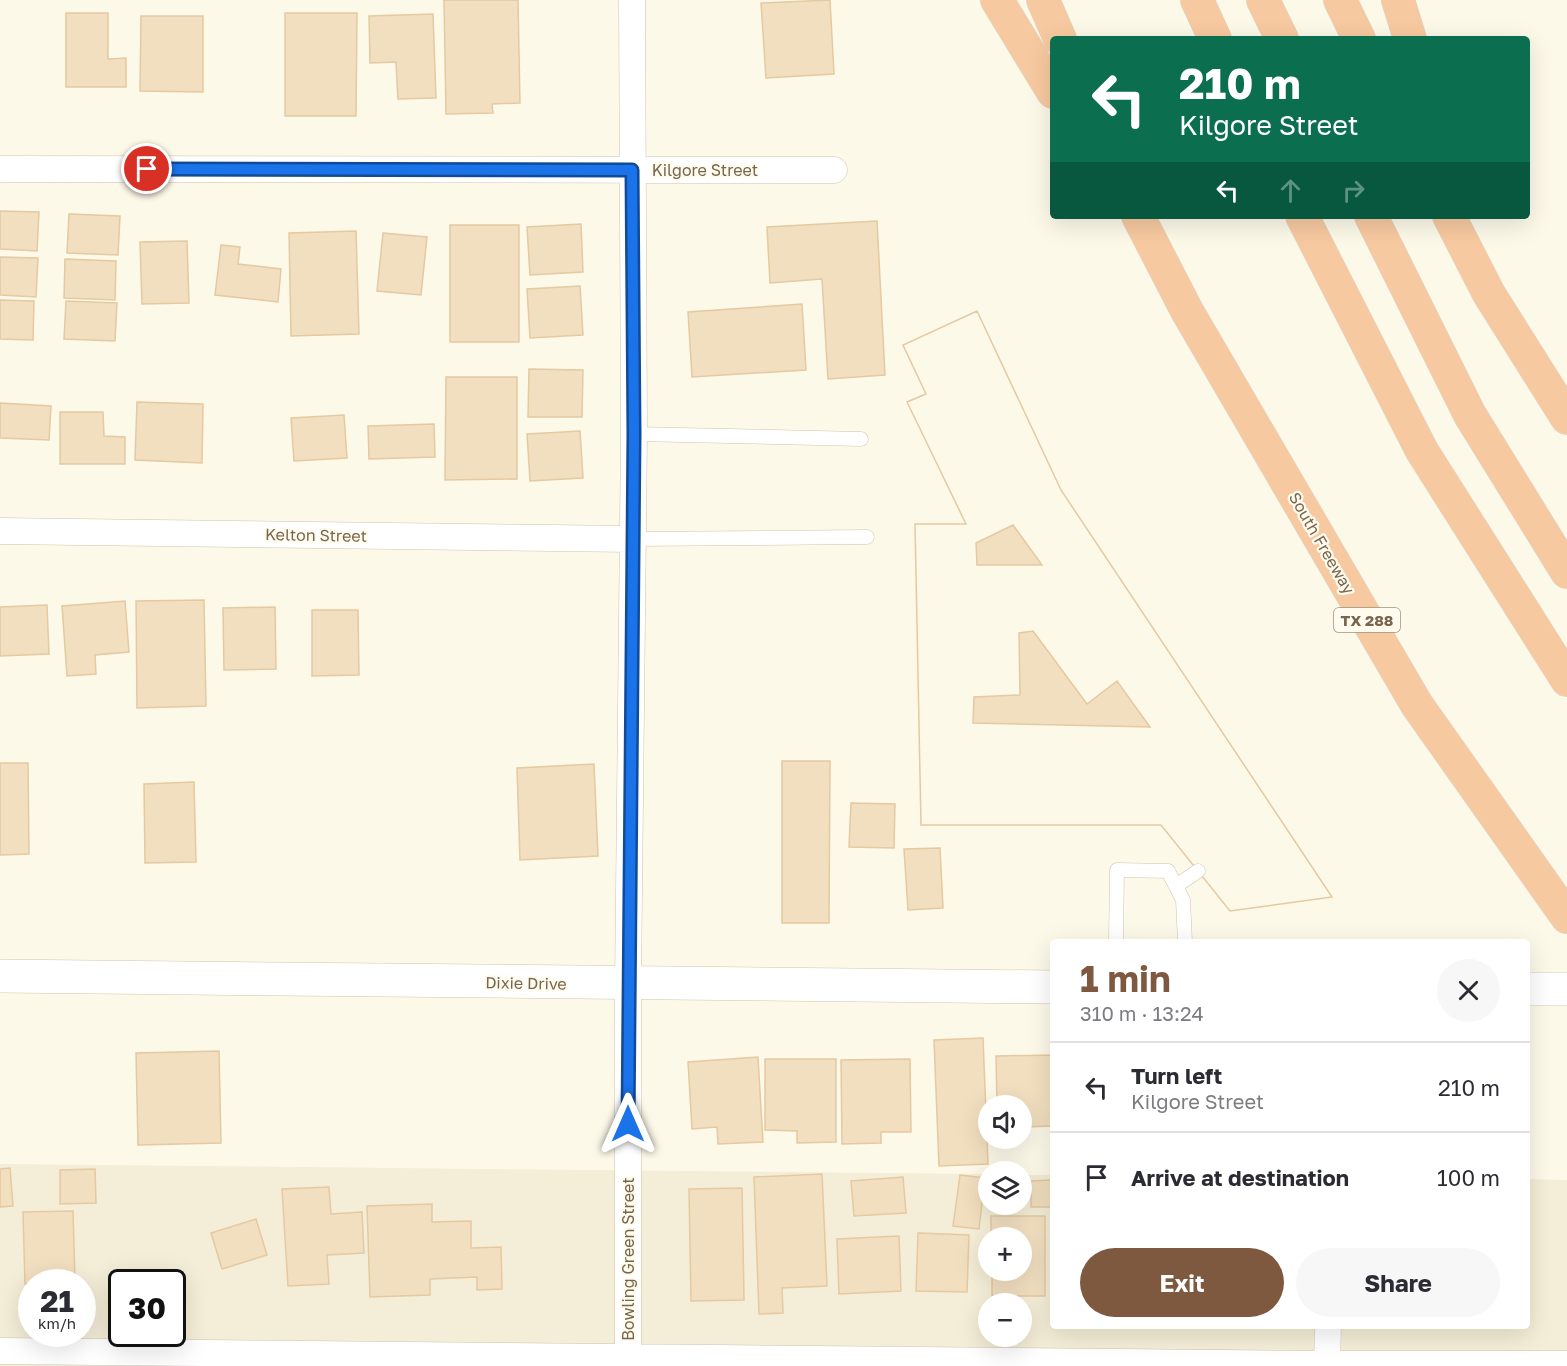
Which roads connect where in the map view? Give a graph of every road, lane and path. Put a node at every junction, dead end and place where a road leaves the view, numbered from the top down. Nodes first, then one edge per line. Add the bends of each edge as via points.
1 (632, 0) edge
2 (997, 0) edge
3 (1043, 0) edge
4 (1197, 0) edge
5 (1263, 0) edge
6 (1340, 0) edge
7 (1398, 0) edge
8 (1059, 36) edge
9 (1214, 36) edge
10 (1281, 36) edge
11 (1358, 36) edge
12 (1409, 36) edge
13 (1050, 88) edge
14 (0, 169) edge
15 (632, 170) junction
16 (834, 170) dead end
17 (1130, 219) edge
18 (1140, 219) edge
19 (1304, 219) edge
20 (1372, 219) edge
21 (1451, 219) edge
22 (1466, 219) edge
23 (1490, 294) junction
24 (1186, 311) junction
25 (1567, 418) edge
26 (634, 434) junction
27 (861, 439) dead end
28 (0, 531) edge
29 (867, 537) dead end
30 (633, 539) junction
31 (1567, 572) edge
32 (1567, 680) edge
33 (1198, 871) dead end
34 (1176, 886) junction
35 (1567, 917) edge
36 (1116, 939) edge
37 (1185, 939) edge
38 (0, 976) edge
39 (628, 984) junction
40 (1050, 987) edge
41 (1530, 989) edge
42 (1567, 990) edge
43 (1328, 1329) edge
44 (0, 1351) edge
45 (628, 1362) edge
46 (1327, 1364) junction
47 (1567, 1364) edge

1 - 15 street, Bowling Green Street
2 - 13 highway
3 - 8 highway
4 - 9 highway
5 - 10 highway
6 - 11 highway
7 - 12 highway
14 - 15 street, Kilgore Street
15 - 16 street, Kilgore Street
15 - 26 street, Bowling Green Street
17 - 24 highway
18 - 24 highway, South Freeway / TX 288
19 - 32 highway via 1422,451
20 - 31 highway via 1470,415
21 - 23 highway
22 - 23 highway
23 - 25 highway
24 - 35 highway, South Freeway / TX 288 via 1417,705
26 - 27 lane
26 - 30 street, Bowling Green Street
28 - 30 street, Kelton Street
29 - 30 lane
30 - 39 street, Bowling Green Street
33 - 34 lane
34 - 36 lane via 1168,871 1117,870
34 - 37 lane via 1183,900
38 - 39 street, Dixie Drive
39 - 40 street, Dixie Drive
39 - 45 street, Bowling Green Street
41 - 42 street
43 - 46 street
44 - 45 street
45 - 46 street
46 - 47 street

